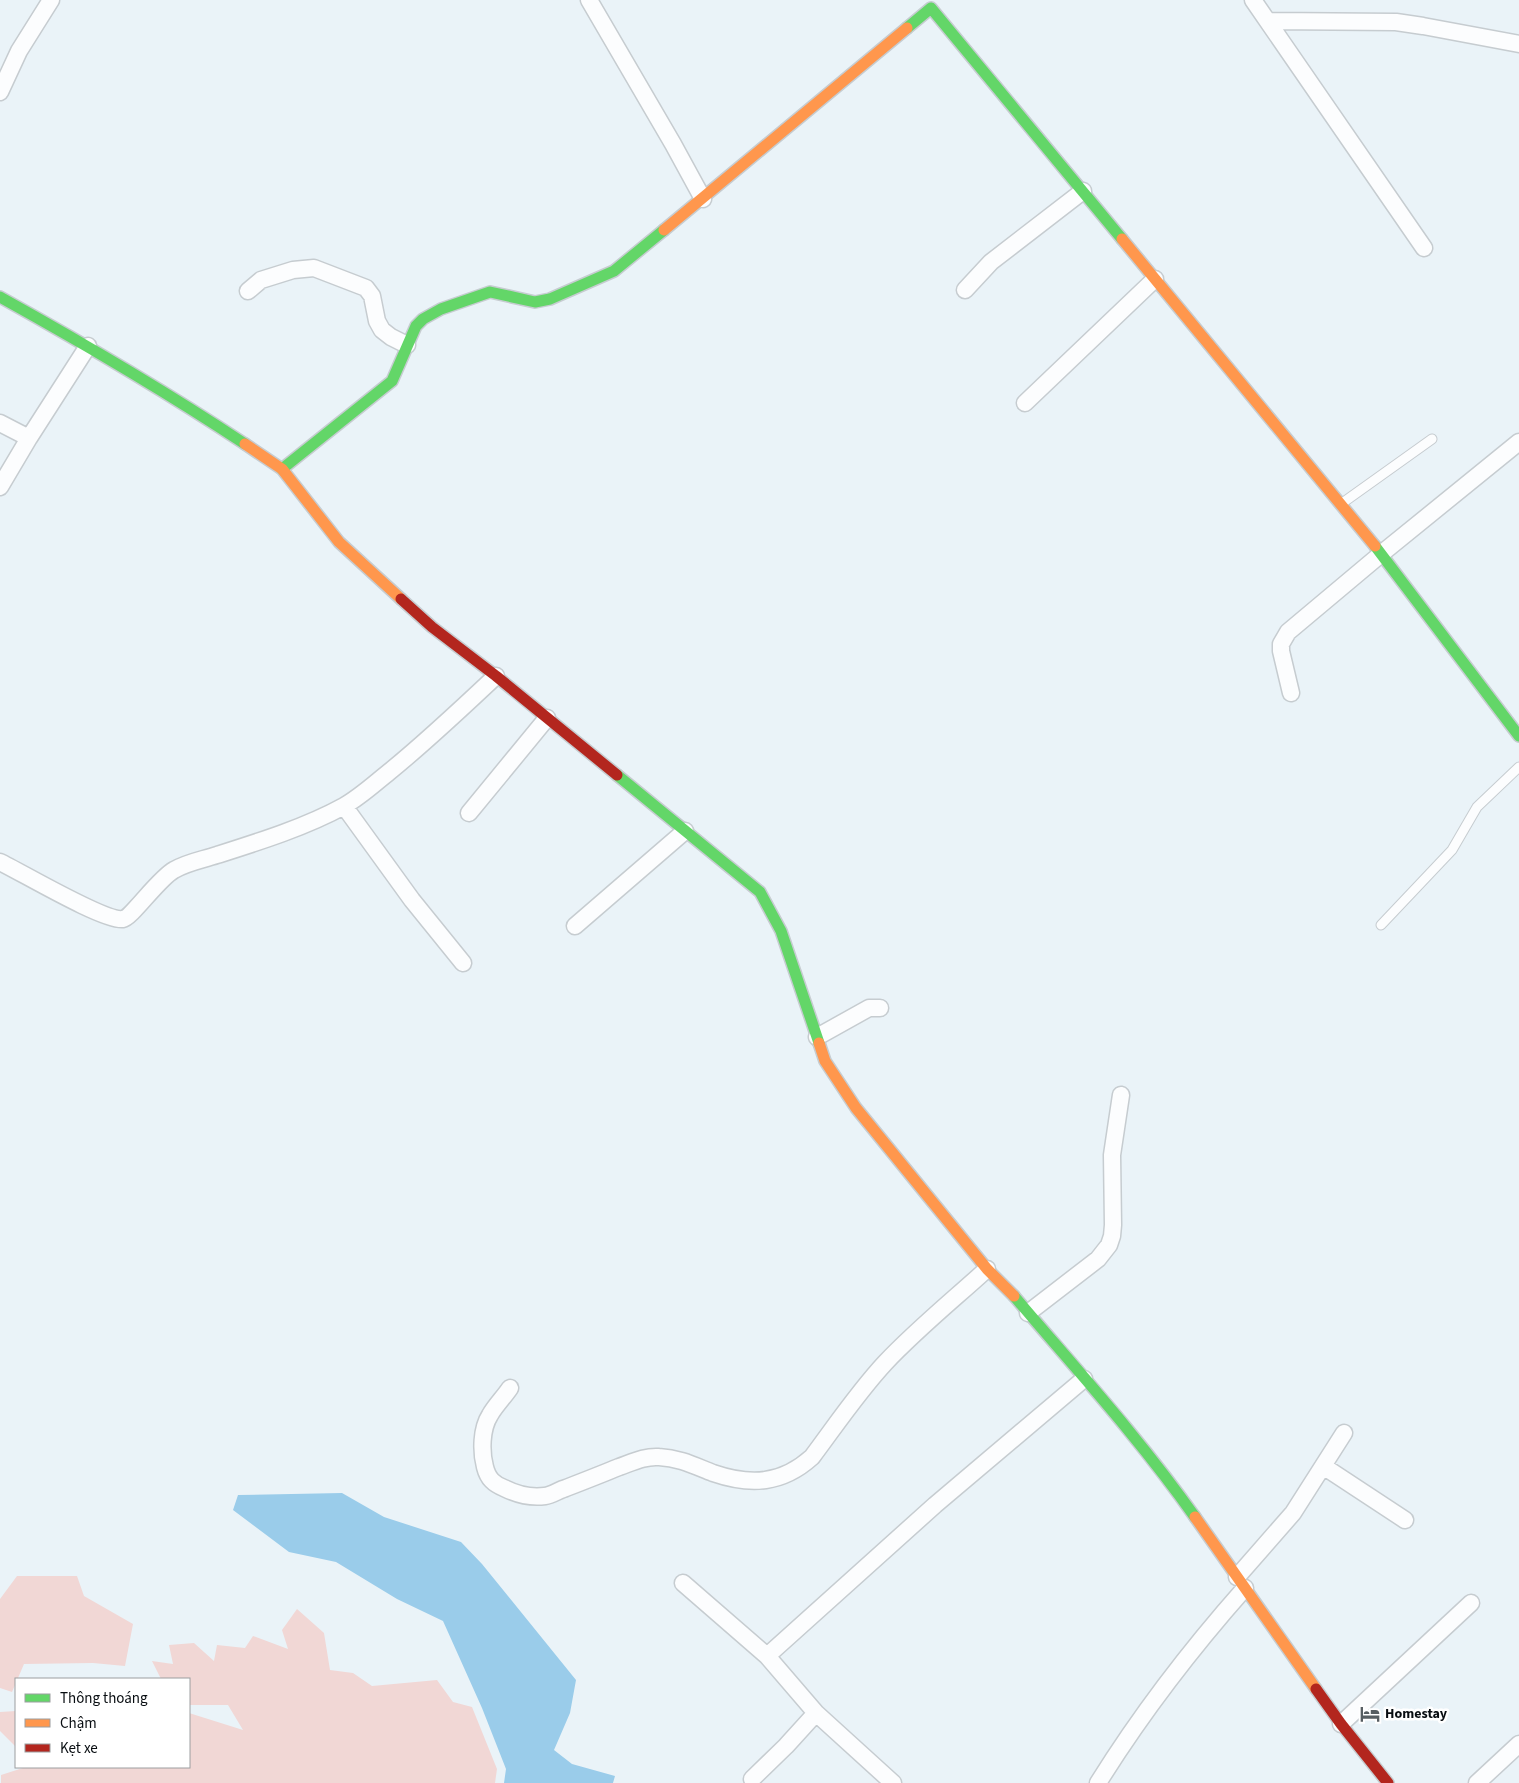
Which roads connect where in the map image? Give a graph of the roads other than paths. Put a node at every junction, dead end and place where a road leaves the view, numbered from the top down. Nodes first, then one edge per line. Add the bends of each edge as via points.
1 (51, 0) edge
2 (589, 0) edge
3 (1253, 0) edge
4 (934, 4) edge
5 (1269, 21) junction
6 (1519, 44) edge
7 (0, 92) edge
8 (1083, 191) junction
9 (703, 199) junction
10 (1424, 248) dead end
11 (1155, 280) junction
12 (964, 290) dead end
13 (248, 291) dead end
14 (0, 298) edge
15 (407, 345) junction
16 (88, 346) junction
17 (1025, 403) dead end
18 (0, 423) edge
19 (28, 438) junction
20 (1432, 439) dead end
21 (1519, 442) edge
22 (282, 469) junction
23 (0, 487) edge
24 (1341, 504) junction
25 (1381, 554) junction
26 (496, 676) junction
27 (1290, 693) dead end
28 (547, 718) junction
29 (1519, 736) edge
30 (1519, 767) edge
31 (344, 806) junction
32 (469, 813) dead end
33 (685, 831) junction
34 (0, 862) edge
35 (575, 926) dead end
36 (1381, 926) dead end
37 (463, 963) dead end
38 (880, 1008) dead end
39 (817, 1036) junction
40 (1121, 1095) dead end
41 (987, 1269) junction
42 (1028, 1313) junction
43 (1084, 1379) junction
44 (510, 1388) dead end
45 (1344, 1433) dead end
46 (1322, 1466) junction
47 (1404, 1520) dead end
48 (1241, 1582) junction
49 (683, 1583) dead end
50 (1471, 1603) dead end
51 (767, 1656) junction
52 (816, 1713) junction
53 (1341, 1724) junction
54 (1519, 1744) edge
55 (752, 1779) dead end
56 (893, 1783) edge
57 (1098, 1783) edge
58 (1388, 1783) edge
59 (1477, 1783) edge

1 - 7 street via 19,51
2 - 9 street
3 - 5 street
4 - 8 street
4 - 9 street
5 - 6 street via 1396,22
5 - 10 street
8 - 11 street
8 - 12 street via 992,262
9 - 15 street via 614,271 550,299 535,302 490,292 472,296 423,319
11 - 17 street
11 - 24 street
13 - 15 street via 261,280 293,270 314,268 366,288 372,296 382,330
14 - 16 street
15 - 22 street via 392,381
16 - 19 street
16 - 22 street via 191,408
18 - 19 street
19 - 23 street
20 - 24 lane
21 - 25 street
22 - 26 street via 339,542 432,627
24 - 25 street
25 - 27 street via 1284,638 1281,657
25 - 29 street
26 - 28 street
26 - 31 street via 399,764
28 - 32 street
28 - 33 street
30 - 36 lane via 1477,807 1452,850
31 - 34 street via 288,831 190,862 172,871 153,887 128,917 122,919 88,908
31 - 37 street via 412,900
33 - 35 street
33 - 39 street via 760,892 782,931
38 - 39 street via 869,1008
39 - 41 street via 825,1061 856,1108
40 - 42 street via 1112,1155 1113,1224 1109,1245 1098,1259
41 - 42 street
41 - 44 street via 886,1362 812,1457 800,1467 770,1480 728,1477 688,1462 658,1457 637,1460 546,1496 509,1490 489,1478 483,1450 489,1416
42 - 43 street
43 - 48 street via 1170,1481
43 - 51 street via 935,1505
45 - 46 street
46 - 47 street
46 - 48 street via 1293,1514
48 - 53 street
48 - 57 street via 1119,1749
49 - 51 street
50 - 53 street
51 - 52 street
52 - 55 street
52 - 56 street
53 - 58 street
54 - 59 street

